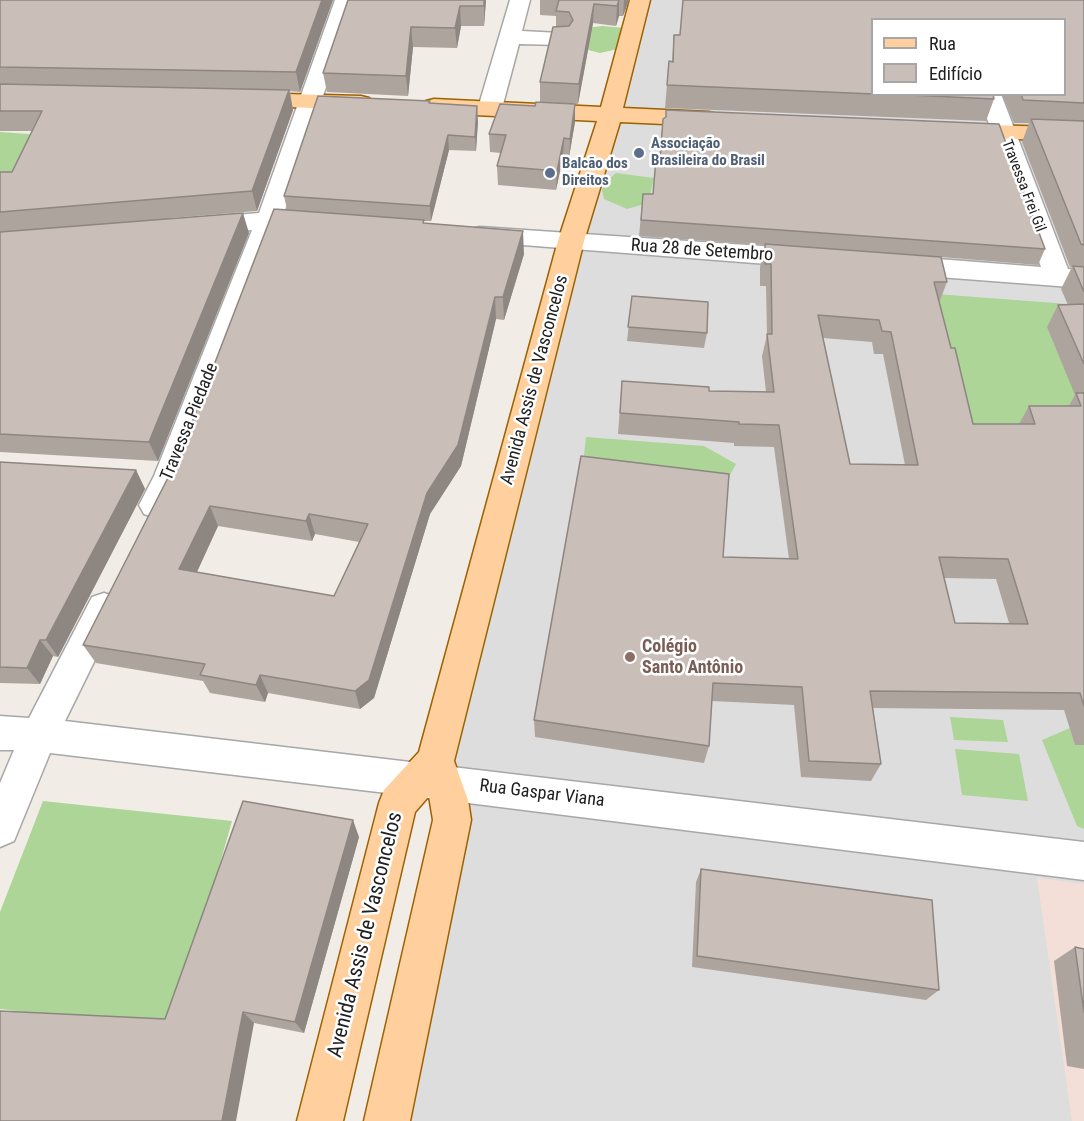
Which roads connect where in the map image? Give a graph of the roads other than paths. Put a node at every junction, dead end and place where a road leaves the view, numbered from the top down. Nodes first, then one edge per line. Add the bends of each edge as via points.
1 (345, 0) edge
2 (520, 0) edge
3 (640, 0) edge
4 (510, 37) junction
5 (560, 39) edge
6 (990, 96) edge
7 (227, 99) edge
8 (311, 101) junction
9 (382, 104) edge
10 (418, 105) edge
11 (490, 108) junction
12 (610, 115) junction
13 (729, 120) edge
14 (932, 130) edge
15 (1003, 133) junction
16 (1084, 135) edge
17 (269, 220) junction
18 (339, 225) edge
19 (175, 228) edge
20 (455, 233) edge
21 (571, 241) junction
22 (833, 260) edge
23 (880, 264) edge
24 (1071, 278) edge
25 (136, 474) edge
26 (170, 477) junction
27 (144, 528) edge
28 (118, 580) edge
29 (0, 733) edge
30 (39, 735) junction
31 (433, 774) junction
32 (0, 828) edge
33 (1084, 861) edge
34 (320, 1121) edge
35 (387, 1121) edge

1 - 8 street, Travessa Piedade
2 - 4 street
3 - 12 main road, Avenida Assis de Vasconcelos
4 - 5 street
4 - 11 street
6 - 15 street, Travessa Frei Gil
7 - 8 main road
8 - 9 main road
8 - 17 street, Travessa Piedade
10 - 11 main road
11 - 12 main road
12 - 13 main road
12 - 21 main road, Avenida Assis de Vasconcelos
14 - 15 main road
15 - 16 main road
15 - 24 street, Travessa Frei Gil
17 - 18 street
17 - 19 street
17 - 26 street, Travessa Piedade
20 - 21 street, Rua 28 de Setembro
21 - 22 street, Rua 28 de Setembro
21 - 31 main road, Avenida Assis de Vasconcelos
23 - 24 street
25 - 26 street
26 - 27 street, Travessa Piedade
28 - 30 street
29 - 30 street, Rua Gaspar Viana
30 - 31 street, Rua Gaspar Viana
30 - 32 street
31 - 33 street, Rua Gaspar Viana
31 - 34 main road, Avenida Assis de Vasconcelos via 398,803
31 - 35 main road, Avenida Assis de Vasconcelos via 449,800 452,820

